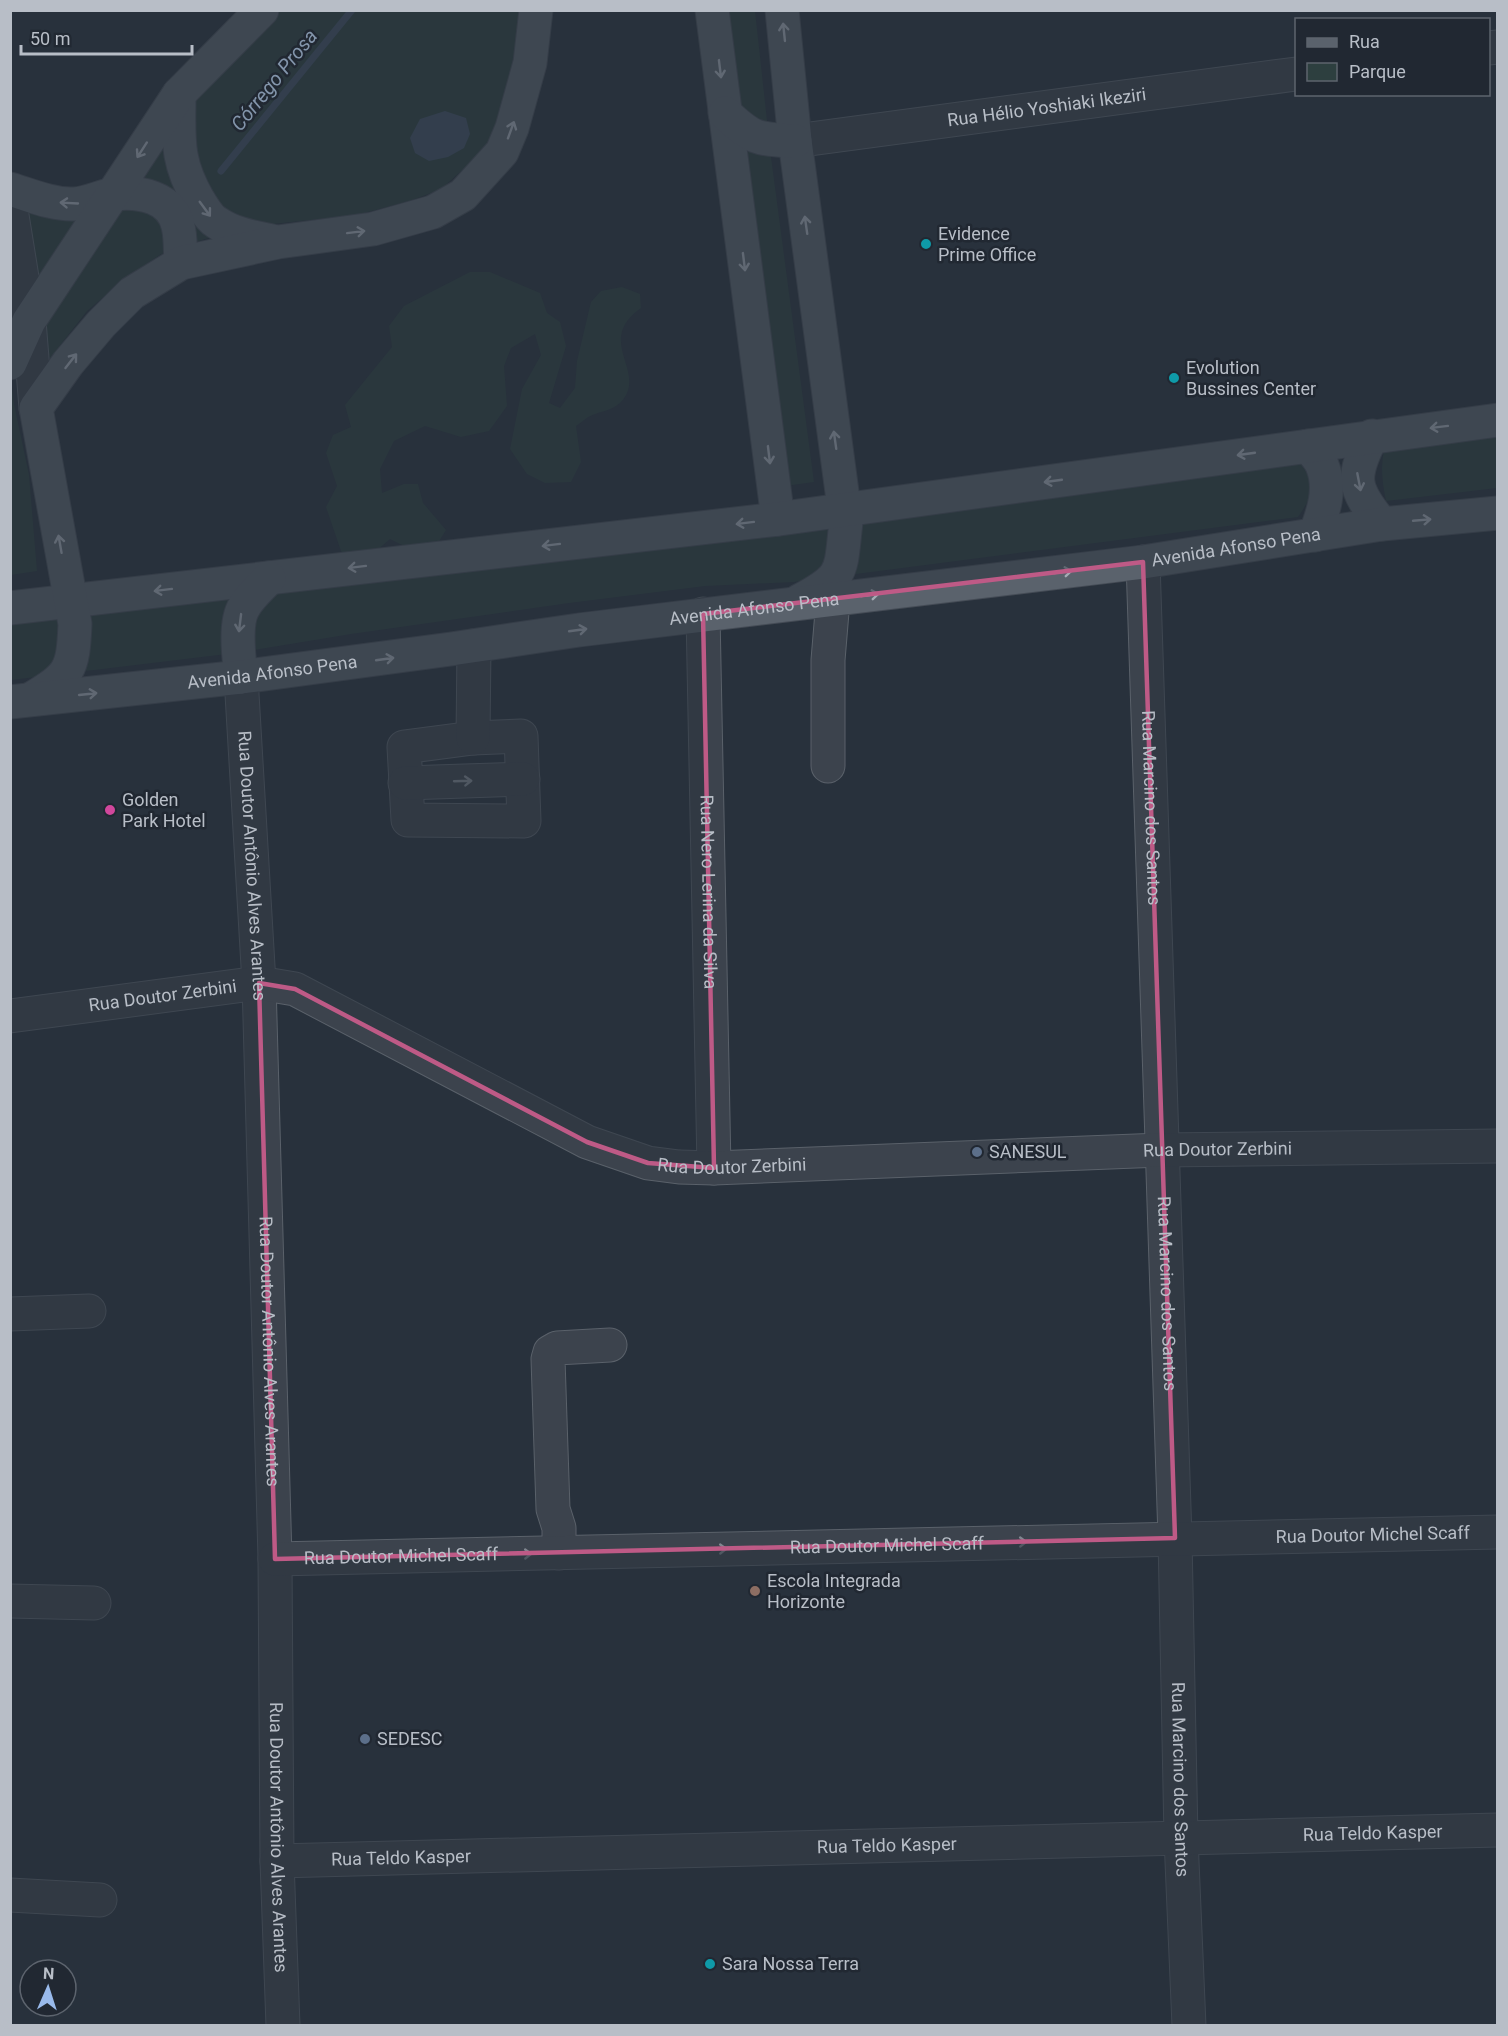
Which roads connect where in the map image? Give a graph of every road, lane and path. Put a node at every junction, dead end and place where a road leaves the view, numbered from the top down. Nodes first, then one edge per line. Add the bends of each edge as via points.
1 (261, 10) edge
2 (536, 10) edge
3 (712, 10) edge
4 (782, 10) edge
5 (1295, 74) edge
6 (179, 94) junction
7 (725, 113) junction
8 (795, 141) junction
9 (10, 189) edge
10 (113, 194) junction
11 (10, 203) edge
12 (278, 242) junction
13 (181, 263) junction
14 (29, 321) junction
15 (10, 363) edge
16 (36, 408) junction
17 (1497, 420) edge
18 (1372, 436) junction
19 (1308, 446) junction
20 (844, 509) junction
21 (1497, 513) edge
22 (778, 519) junction
23 (1382, 524) junction
24 (1314, 535) junction
25 (1143, 562) junction
26 (268, 578) junction
27 (833, 600) junction
28 (70, 601) junction
29 (791, 605) junction
30 (10, 608) edge
31 (703, 614) junction
32 (462, 648) junction
33 (241, 677) junction
34 (20, 701) edge
35 (464, 739) junction
36 (828, 766) dead end
37 (260, 983) junction
38 (10, 1016) edge
39 (1497, 1146) edge
40 (1161, 1150) junction
41 (714, 1168) junction
42 (89, 1311) dead end
43 (10, 1314) edge
44 (609, 1345) dead end
45 (1497, 1532) edge
46 (1175, 1538) junction
47 (559, 1553) junction
48 (275, 1559) junction
49 (10, 1601) edge
50 (94, 1603) dead end
51 (1497, 1830) edge
52 (1181, 1838) junction
53 (277, 1861) junction
54 (10, 1895) edge
55 (100, 1900) dead end
56 (283, 2025) edge
57 (1190, 2025) edge

1 - 6 main road
12 -> 2 main road via 373,230 433,212 463,195 502,152 512,129 530,63
3 -> 7 main road
8 -> 4 main road
5 - 8 street, Rua Hélio Yoshiaki Ikeziri
6 -> 10 main road
6 -> 12 main road via 179,155 201,204 214,222 244,236
7 - 8 main road via 751,135 765,140
7 -> 22 main road
20 -> 8 main road
10 -> 9 main road via 71,204
10 - 13 main road via 147,195 162,201 174,213
10 - 14 main road
11 - 14 street
12 - 13 main road
16 -> 13 main road via 101,324 132,293
14 - 15 main road
14 - 16 street
28 -> 16 main road
17 -> 18 main road
18 - 19 main road
18 -> 23 main road via 1357,468 1358,484
19 -> 20 main road
19 - 24 main road via 1322,465 1326,481 1324,510
20 - 22 main road
20 - 29 main road via 843,554 836,577
23 -> 21 main road, Avenida Afonso Pena
22 -> 26 main road
23 - 24 main road, Avenida Afonso Pena
24 - 25 main road, Avenida Afonso Pena
27 -> 25 main road, Avenida Afonso Pena
25 - 40 street, Rua Marcino dos Santos
26 -> 28 main road
26 -> 33 main road via 243,608 239,621
27 - 29 main road, Avenida Afonso Pena
27 - 36 street via 828,660
28 - 30 main road
28 - 34 main road via 75,624 74,656 59,682
29 - 31 main road, Avenida Afonso Pena
32 -> 31 main road, Avenida Afonso Pena
31 - 41 street, Rua Nero Lerina da Silva
33 -> 32 main road, Avenida Afonso Pena
32 - 35 street
34 -> 33 main road, Avenida Afonso Pena
33 - 37 street, Rua Doutor Antônio Alves Arantes
35 -> 35 street via 404,747 405,783 523,779 521,736
37 - 38 street, Rua Doutor Zerbini
37 - 41 street, Rua Doutor Zerbini via 295,989 587,1142 648,1163
37 - 48 street, Rua Doutor Antônio Alves Arantes
39 - 40 street, Rua Doutor Zerbini
40 - 41 street, Rua Doutor Zerbini
40 - 46 street, Rua Marcino dos Santos
42 - 43 street
44 - 47 street via 557,1348 548,1359 553,1509 559,1528
45 - 46 street, Rua Doutor Michel Scaff
47 -> 46 street, Rua Doutor Michel Scaff
46 - 52 street, Rua Marcino dos Santos
48 -> 47 street, Rua Doutor Michel Scaff
48 - 53 street, Rua Doutor Antônio Alves Arantes
49 - 50 street
51 - 52 street, Rua Teldo Kasper
52 - 53 street, Rua Teldo Kasper
52 - 57 street, Rua Marcino dos Santos
53 - 56 street, Rua Doutor Antônio Alves Arantes
54 - 55 street

